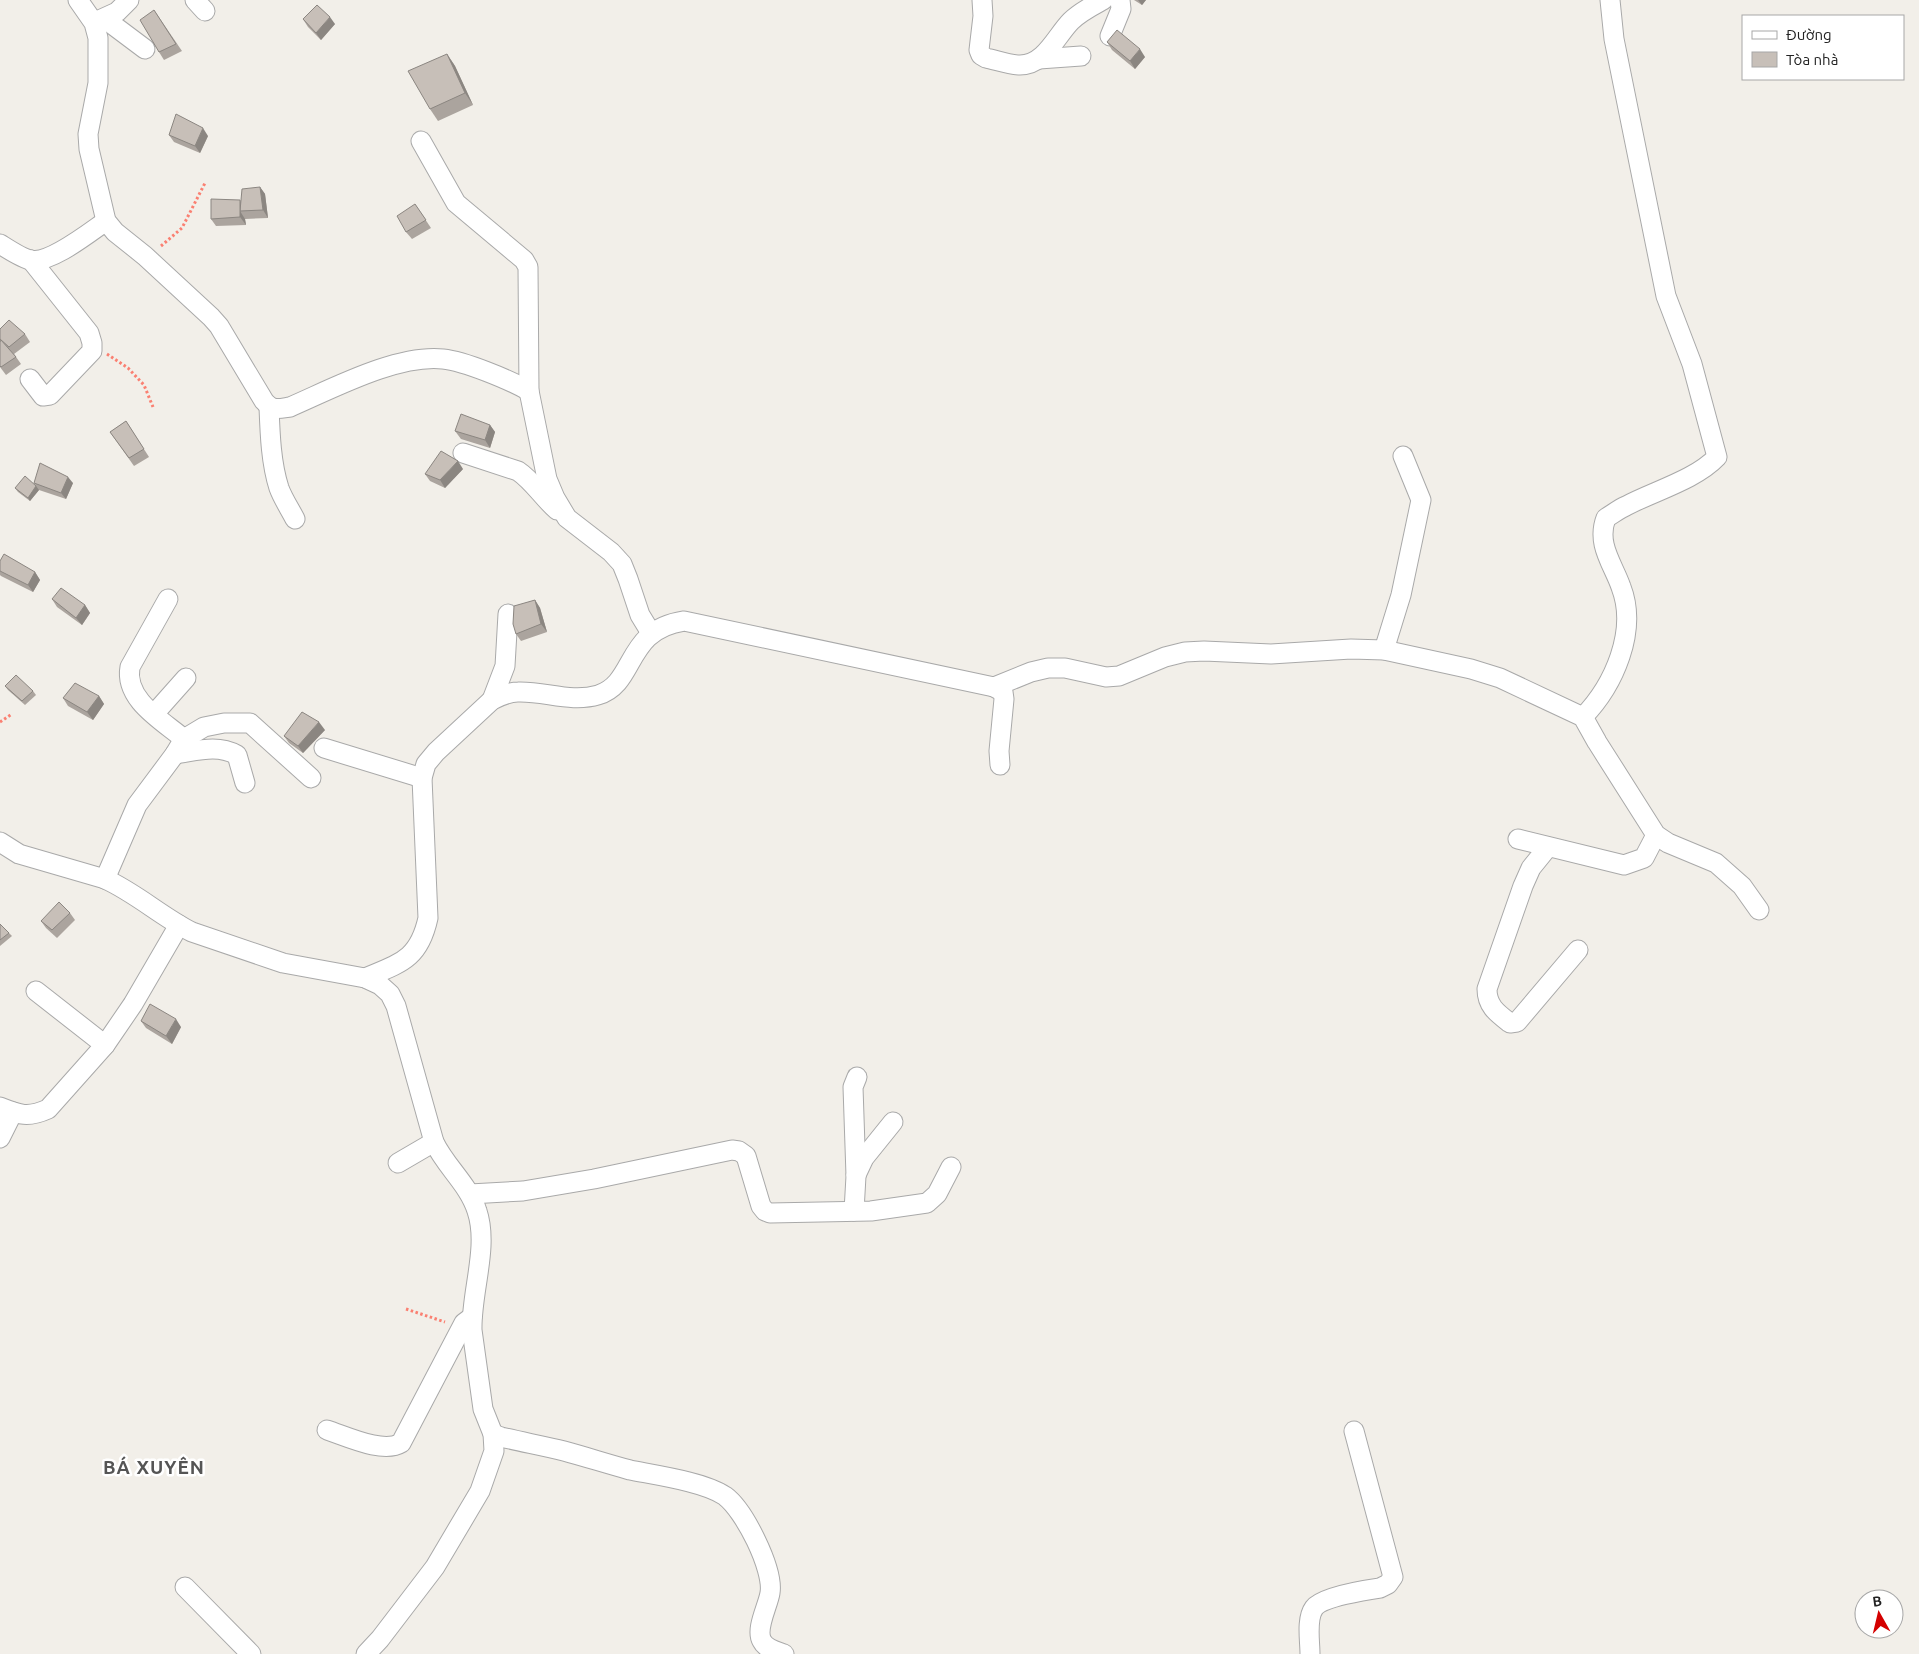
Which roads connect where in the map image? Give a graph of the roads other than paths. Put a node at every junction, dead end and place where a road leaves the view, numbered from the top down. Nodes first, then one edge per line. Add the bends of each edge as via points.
1 (78, 0) edge
2 (129, 0) edge
3 (982, 0) edge
4 (1103, 0) edge
5 (1120, 0) edge
6 (1610, 0) edge
7 (99, 21) junction
8 (1110, 36) edge
9 (145, 49) dead end
10 (1081, 56) dead end
11 (1038, 59) junction
12 (421, 141) dead end
13 (106, 221) junction
14 (0, 244) edge
15 (31, 260) junction
16 (30, 379) dead end
17 (529, 391) junction
18 (269, 407) junction
19 (463, 453) dead end
20 (1403, 456) dead end
21 (567, 518) junction
22 (295, 519) dead end
23 (168, 599) dead end
24 (508, 614) dead end
25 (650, 633) junction
26 (1384, 650) junction
27 (186, 678) dead end
28 (994, 687) junction
29 (492, 700) junction
30 (154, 714) junction
31 (1584, 717) junction
32 (180, 746) junction
33 (324, 748) dead end
34 (1000, 765) dead end
35 (311, 778) dead end
36 (422, 778) junction
37 (245, 783) dead end
38 (1656, 835) junction
39 (1518, 839) dead end
40 (0, 842) edge
41 (1548, 847) junction
42 (106, 879) junction
43 (1759, 910) dead end
44 (179, 925) junction
45 (1578, 950) dead end
46 (365, 978) junction
47 (36, 991) dead end
48 (105, 1045) junction
49 (857, 1077) dead end
50 (6, 1109) edge
51 (893, 1122) dead end
52 (0, 1138) edge
53 (434, 1142) junction
54 (398, 1163) dead end
55 (951, 1167) dead end
56 (856, 1176) junction
57 (470, 1194) junction
58 (854, 1211) junction
59 (468, 1320) junction
60 (327, 1430) dead end
61 (1354, 1432) dead end
62 (493, 1434) junction
63 (185, 1587) dead end
64 (251, 1654) edge
65 (366, 1654) edge
66 (784, 1654) edge
67 (1310, 1654) edge

1 - 7 street
2 - 7 street via 117,12
3 - 11 street via 981,55 1021,65
4 - 11 street via 1071,21
5 - 8 street via 1121,9
6 - 31 street via 1614,39 1666,296 1692,364 1717,457 1695,472 1606,518 1602,536 1606,556 1628,608 1626,635 1616,668 1597,703
7 - 9 street
7 - 13 street via 98,83 88,134
10 - 11 street
12 - 17 street via 456,203 524,260 528,268
13 - 15 street via 58,252 44,259
13 - 18 street via 219,326
14 - 15 street
15 - 16 street via 90,333 92,351 50,395 43,396
17 - 18 street via 464,364 443,358 418,359 391,365 290,407
17 - 21 street via 547,478
18 - 22 street via 276,474 280,490
19 - 21 street via 518,471
20 - 26 street via 1422,500 1401,595
21 - 25 street via 622,564
23 - 30 street via 129,674 132,689
24 - 29 street via 504,666
25 - 28 street via 670,623 684,621
25 - 29 street via 616,685 598,695 570,698 516,691
26 - 28 street via 1271,654 1185,652 1119,676 1048,668
26 - 31 street via 1500,678
27 - 30 street
28 - 34 street via 1003,692 1004,699
29 - 36 street via 436,752 426,764
30 - 32 street
31 - 38 street
32 - 35 street via 204,727 224,723 250,724
32 - 37 street via 215,747 232,752 237,755
32 - 42 street via 137,805
33 - 36 street
36 - 46 street via 428,918 424,936 414,952 399,963
38 - 41 street via 1644,858 1624,865
38 - 43 street via 1716,863 1742,886
39 - 41 street
40 - 42 street via 19,854
41 - 45 street via 1531,868 1523,886 1487,989 1487,1000 1510,1023 1517,1022
42 - 44 street
44 - 46 street via 283,963
44 - 48 street
46 - 53 street via 390,994 396,1006
47 - 48 street
48 - 50 street via 48,1109 22,1115
49 - 56 street via 852,1087
50 - 52 street
51 - 56 street via 864,1158
53 - 54 street
53 - 57 street
55 - 58 street via 937,1194 927,1203
56 - 58 street
57 - 58 street via 523,1191 732,1150 746,1156 765,1211
57 - 59 street via 478,1212 481,1246
59 - 60 street via 401,1444 382,1447
59 - 62 street via 483,1409
61 - 67 street via 1393,1577 1380,1588 1322,1601 1314,1608 1310,1620
62 - 65 street via 494,1451 480,1491 435,1566
62 - 66 street via 707,1488 724,1496 744,1519 768,1568 770,1592 760,1631 761,1640 767,1647
63 - 64 street

